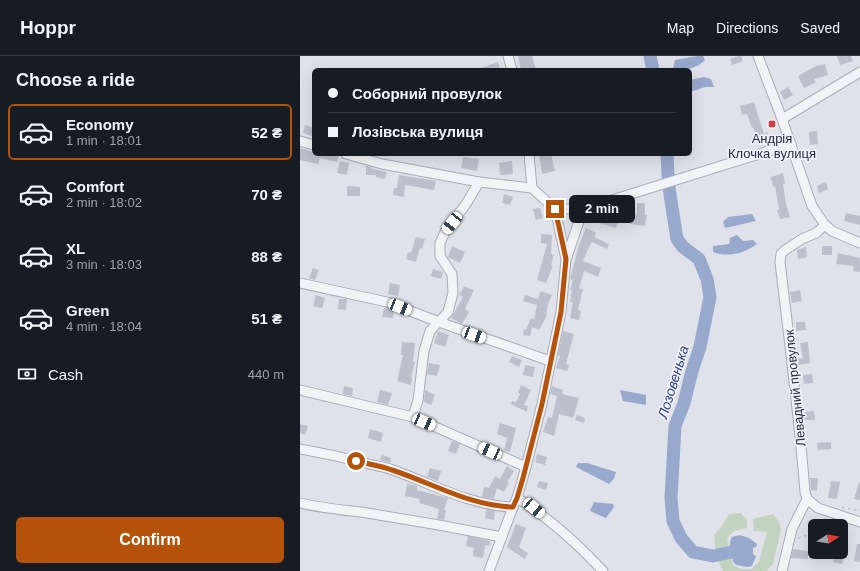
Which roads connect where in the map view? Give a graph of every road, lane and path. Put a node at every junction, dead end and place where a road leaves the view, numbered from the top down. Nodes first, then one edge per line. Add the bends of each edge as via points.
1 (508, 56) edge
2 (758, 56) edge
3 (511, 68) edge
4 (860, 72) edge
5 (782, 119) junction
6 (300, 141) edge
7 (312, 144) edge
8 (791, 144) junction
9 (353, 156) edge
10 (529, 156) edge
11 (479, 182) junction
12 (532, 188) junction
13 (555, 209) junction
14 (583, 209) junction
15 (825, 225) junction
16 (860, 243) edge
17 (566, 259) junction
18 (300, 283) edge
19 (439, 322) junction
20 (550, 361) junction
21 (300, 390) edge
22 (413, 417) junction
23 (300, 449) edge
24 (526, 467) junction
25 (807, 499) junction
26 (515, 502) junction
27 (300, 503) edge
28 (860, 522) edge
29 (808, 535) edge
30 (502, 537) junction
31 (787, 547) junction
32 (489, 571) edge
33 (603, 571) edge
34 (782, 571) edge

1 - 3 street
2 - 5 street
4 - 5 street
5 - 8 street
6 - 7 street
8 - 14 street
8 - 15 street via 812,206
9 - 11 street via 382,164
10 - 12 street
11 - 12 street
11 - 19 street via 440,243 440,256 452,274 453,293 448,312
12 - 13 street
13 - 14 street
13 - 17 street
14 - 17 street
15 - 16 street via 832,231
15 - 25 street, Левадний провулок via 816,233 785,250 781,254 780,262 794,367
17 - 20 street via 561,312
18 - 19 street via 387,302
19 - 20 street
19 - 22 street via 430,331 424,351 418,400
20 - 24 street
21 - 22 street
22 - 24 street
23 - 26 street via 392,470 440,490 498,506
24 - 26 street
25 - 28 street via 818,508
25 - 31 street via 792,529
26 - 30 street
26 - 33 street via 534,508
27 - 30 street
29 - 31 path
30 - 32 street
31 - 34 street

